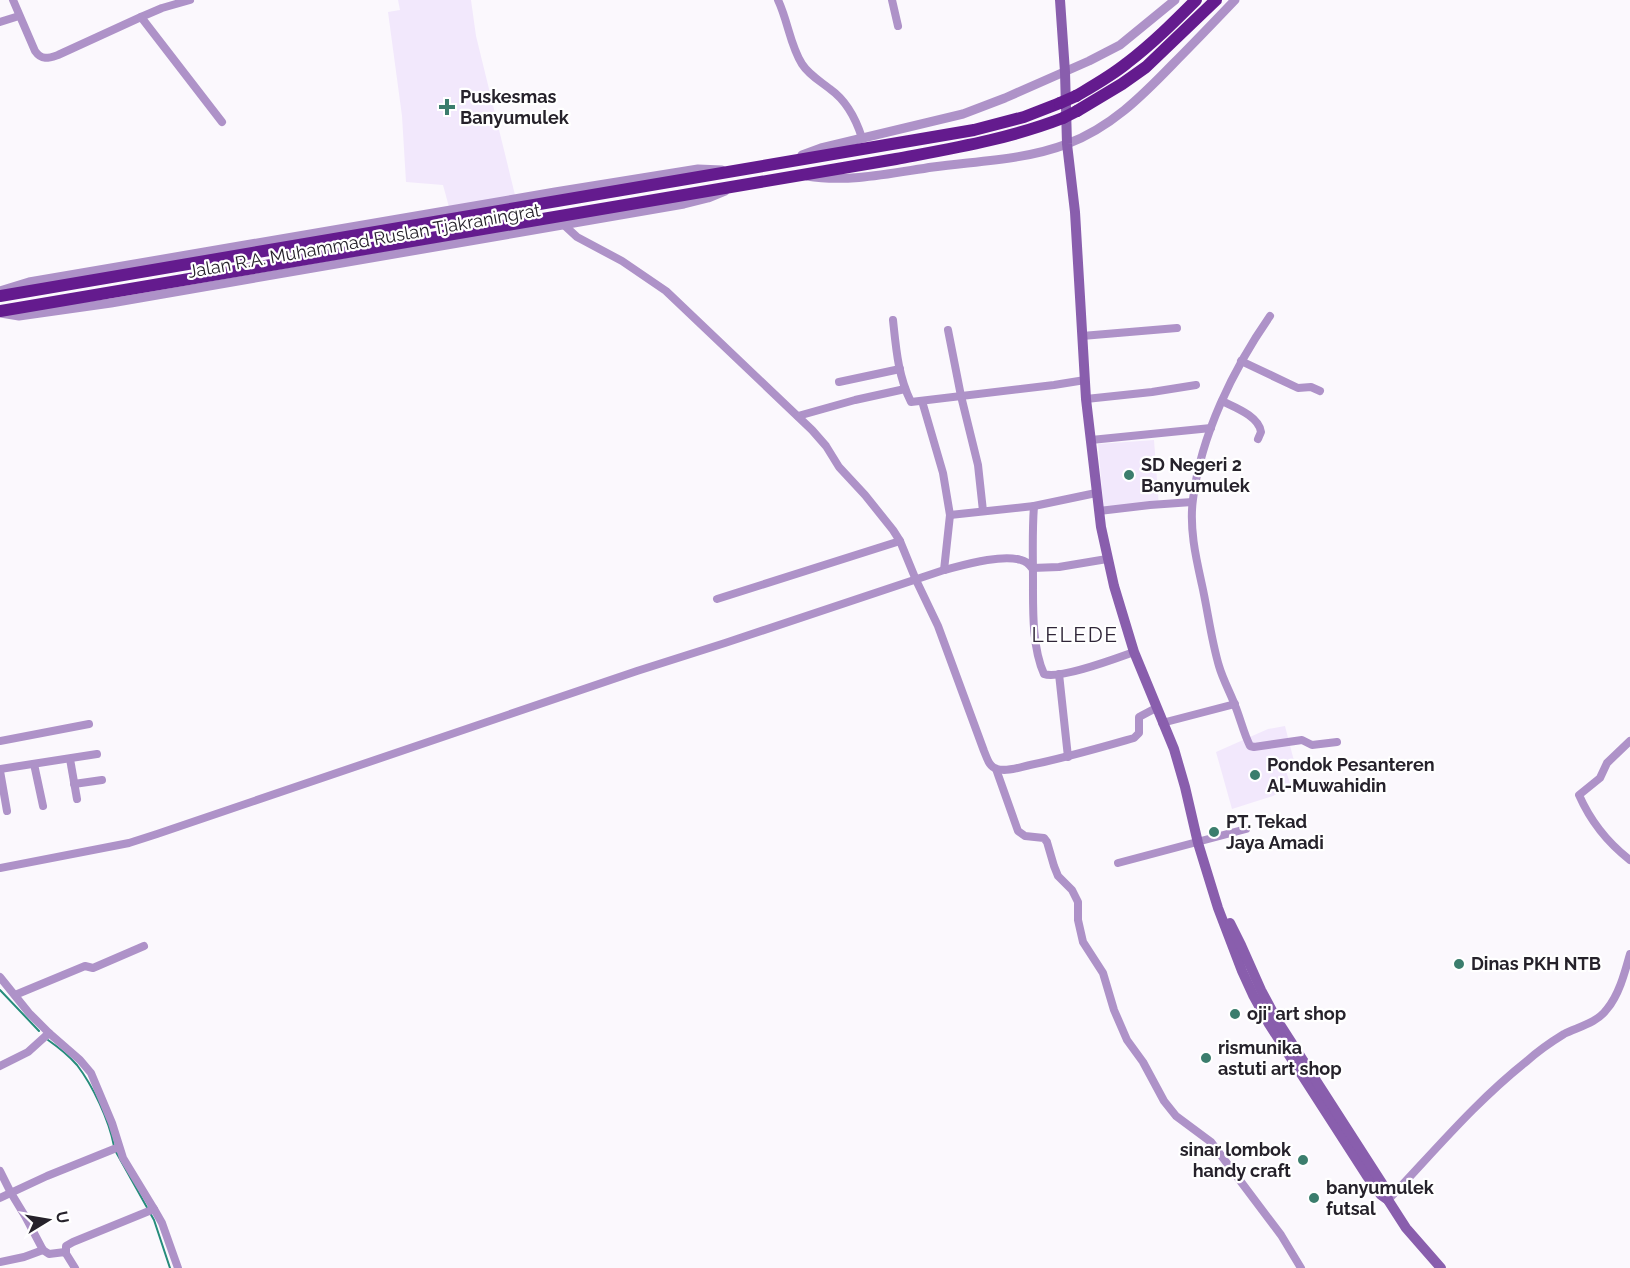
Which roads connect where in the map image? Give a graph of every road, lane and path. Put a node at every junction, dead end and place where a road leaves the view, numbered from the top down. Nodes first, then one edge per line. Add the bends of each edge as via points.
1 (13, 0) edge
2 (190, 0) edge
3 (778, 0) edge
4 (892, 0) edge
5 (1060, 0) edge
6 (1174, 0) edge
7 (1196, 0) edge
8 (1216, 0) edge
9 (1235, 0) edge
10 (19, 15) junction
11 (141, 17) junction
12 (0, 22) edge
13 (898, 26) dead end
14 (1065, 72) junction
15 (222, 122) dead end
16 (862, 138) junction
17 (1067, 144) junction
18 (791, 160) junction
19 (728, 171) junction
20 (800, 175) junction
21 (733, 188) junction
22 (564, 225) junction
23 (0, 291) edge
24 (0, 296) edge
25 (0, 312) edge
26 (1270, 316) dead end
27 (893, 320) dead end
28 (1177, 328) dead end
29 (948, 330) dead end
30 (1082, 336) junction
31 (1241, 361) junction
32 (900, 369) junction
33 (1085, 380) junction
34 (839, 382) dead end
35 (1196, 385) dead end
36 (905, 389) junction
37 (1320, 391) dead end
38 (961, 396) junction
39 (1086, 399) junction
40 (922, 401) junction
41 (1222, 401) junction
42 (798, 416) junction
43 (1211, 428) junction
44 (1257, 439) dead end
45 (1091, 440) junction
46 (1096, 493) junction
47 (1192, 502) junction
48 (1034, 506) junction
49 (983, 511) junction
50 (1099, 511) junction
51 (950, 515) junction
52 (900, 541) junction
53 (1107, 559) junction
54 (1032, 568) junction
55 (944, 570) junction
56 (916, 580) junction
57 (717, 599) dead end
58 (1134, 652) junction
59 (1059, 674) junction
60 (1235, 704) junction
61 (1156, 708) junction
62 (1162, 723) junction
63 (89, 724) dead end
64 (0, 741) edge
65 (1630, 741) edge
66 (1337, 742) dead end
67 (97, 754) dead end
68 (1068, 757) junction
69 (70, 759) junction
70 (34, 764) junction
71 (996, 769) junction
72 (0, 770) edge
73 (102, 780) dead end
74 (74, 784) junction
75 (76, 799) dead end
76 (43, 806) dead end
77 (8, 812) dead end
78 (1246, 829) dead end
79 (1198, 843) junction
80 (1630, 860) edge
81 (1118, 863) dead end
82 (0, 868) edge
83 (144, 946) dead end
84 (1630, 954) edge
85 (0, 976) edge
86 (15, 994) junction
87 (49, 1033) junction
88 (0, 1066) edge
89 (116, 1148) junction
90 (0, 1171) edge
91 (11, 1193) junction
92 (0, 1198) edge
93 (1388, 1200) junction
94 (150, 1210) junction
95 (43, 1250) junction
96 (66, 1252) junction
97 (0, 1263) edge
98 (75, 1268) edge
99 (178, 1268) edge
100 (1301, 1268) edge
101 (1441, 1268) edge

1 - 10 street
2 - 11 street
3 - 16 street via 801,62 840,96
4 - 13 street
5 - 14 main road
6 - 14 street, Jalan R.A. Muhammad Ruslan Tjakraningrat via 1120,45
7 - 18 highway, Jalan R.A. Muhammad Ruslan Tjakraningrat, bridge via 1128,63 1076,96 1030,115 984,128
8 - 20 highway, Jalan R.A. Muhammad Ruslan Tjakraningrat, bridge via 1146,67 1063,118 1000,139
9 - 17 street, Jalan R.A. Muhammad Ruslan Tjakraningrat via 1140,98 1112,120
10 - 11 street via 35,51 44,58
10 - 12 street
11 - 15 street
14 - 16 street, Jalan R.A. Muhammad Ruslan Tjakraningrat via 963,114
14 - 17 main road
16 - 18 street, Jalan R.A. Muhammad Ruslan Tjakraningrat
17 - 20 street, Jalan R.A. Muhammad Ruslan Tjakraningrat via 994,160 836,180
17 - 30 main road
18 - 19 highway, Jalan R.A. Muhammad Ruslan Tjakraningrat
19 - 23 street, Jalan R.A. Muhammad Ruslan Tjakraningrat via 698,169 544,194 29,282
19 - 24 highway, Jalan R.A. Muhammad Ruslan Tjakraningrat
20 - 21 highway, Jalan R.A. Muhammad Ruslan Tjakraningrat
21 - 22 street, Jalan R.A. Muhammad Ruslan Tjakraningrat via 690,203
21 - 25 highway, Jalan R.A. Muhammad Ruslan Tjakraningrat
22 - 25 street, Jalan R.A. Muhammad Ruslan Tjakraningrat via 111,303 19,316
22 - 42 street via 577,237 666,291
26 - 31 street
27 - 32 street
28 - 30 street
29 - 38 street
30 - 33 main road
31 - 37 street via 1298,388
31 - 41 street
32 - 34 street
32 - 36 street
33 - 38 street
33 - 39 main road
35 - 39 street
36 - 40 street via 910,402
36 - 42 street
38 - 40 street
38 - 49 street via 978,465
39 - 45 main road
40 - 51 street via 943,473
41 - 43 street
41 - 44 street via 1258,424 1261,432
42 - 52 street
43 - 45 street
43 - 47 street
45 - 46 main road
46 - 48 street
46 - 50 main road
47 - 50 street
47 - 60 street via 1197,566 1209,624 1219,667
48 - 49 street
48 - 54 street
49 - 51 street
50 - 53 main road
51 - 55 street
52 - 56 street
52 - 57 street
53 - 54 street
53 - 58 main road
54 - 55 street via 1027,562 1012,559
54 - 59 street via 1036,643 1041,664 1045,675
55 - 56 street
56 - 71 street via 938,626 984,751
56 - 82 street via 129,843
58 - 59 street
58 - 61 main road
59 - 68 street
60 - 62 street
60 - 66 street via 1252,748 1302,740 1312,745
61 - 62 main road
61 - 68 street via 1139,717 1137,736
62 - 79 main road via 1178,764
63 - 64 street
65 - 80 street via 1607,763 1600,778 1578,795 1608,841
67 - 69 street
68 - 71 street
69 - 70 street
69 - 74 street
70 - 72 street
70 - 76 street
71 - 100 street via 1018,831 1024,836 1044,838 1058,876 1072,890 1078,902 1083,942 1103,973 1113,1010 1127,1040 1164,1101 1176,1116 1211,1142 1281,1234
72 - 77 street
73 - 74 street
74 - 75 street
78 - 79 street
79 - 81 street
79 - 93 main road via 1218,908 1236,934 1257,992 1387,1191
83 - 86 street
84 - 93 street via 1608,1009 1542,1048 1487,1094
85 - 86 street
86 - 87 street
87 - 88 street via 28,1052
87 - 89 street via 91,1073 112,1123
89 - 91 street
89 - 94 street
90 - 91 street
91 - 92 street
91 - 95 street
93 - 101 main road via 1406,1228
94 - 96 street via 73,1242 66,1246
94 - 99 street via 164,1229
95 - 96 street via 49,1254
95 - 97 street
96 - 98 street

